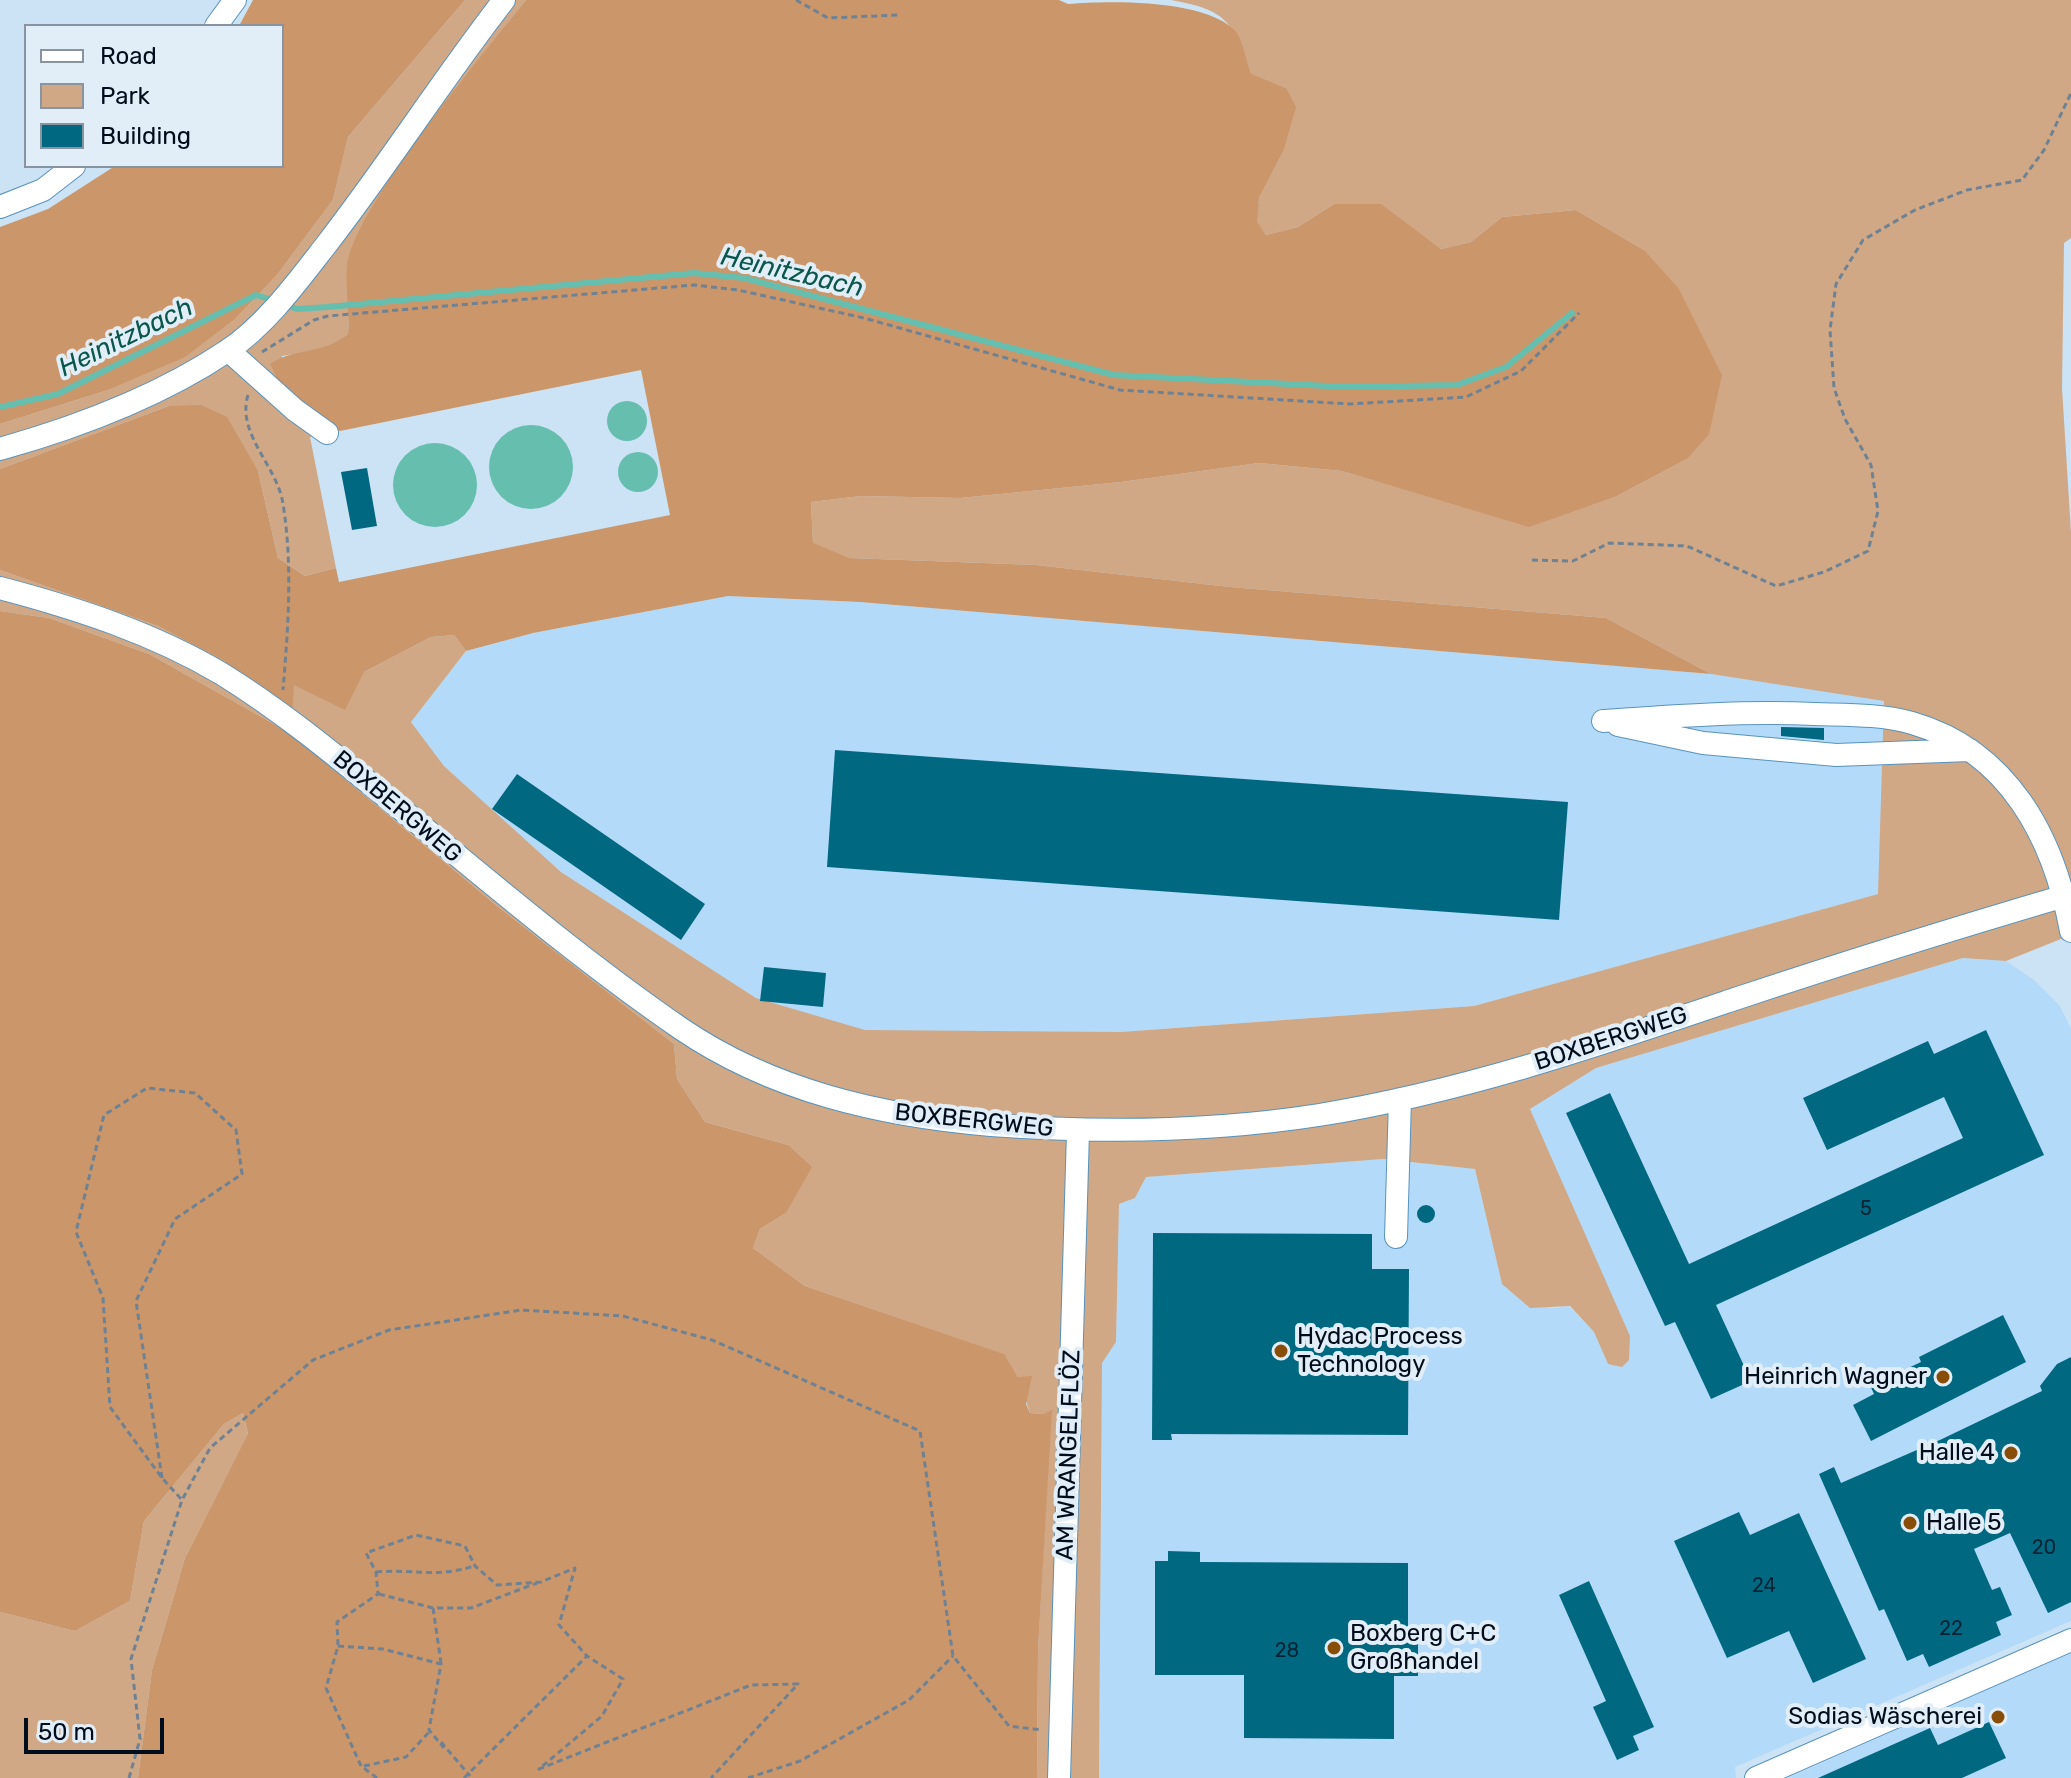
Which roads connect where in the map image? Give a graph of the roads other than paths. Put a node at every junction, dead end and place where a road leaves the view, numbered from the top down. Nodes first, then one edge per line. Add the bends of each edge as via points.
1 (235, 0) edge
2 (504, 0) edge
3 (217, 24) edge
4 (71, 168) edge
5 (0, 207) edge
6 (242, 363) junction
7 (327, 433) dead end
8 (0, 449) edge
9 (0, 588) edge
10 (1970, 750) junction
11 (2068, 895) edge
12 (2071, 931) edge
13 (1400, 1099) junction
14 (1078, 1132) junction
15 (1396, 1237) dead end
16 (2071, 1640) edge
17 (1059, 1778) edge
18 (1756, 1778) edge

1 - 3 street
2 - 6 street
4 - 5 street via 43,190
6 - 7 street
6 - 8 street
9 - 14 street, BOXBERGWEG via 119,625 220,673 281,714 684,1031 765,1075 855,1106
10 - 10 street via 1948,735 1881,717 1752,712 1603,721 1660,737 1750,749 1867,755
10 - 11 street via 2015,790 2047,843
11 - 12 street
11 - 13 street, BOXBERGWEG via 1527,1066
13 - 14 street, BOXBERGWEG via 1191,1130
13 - 15 street
14 - 17 street, AM WRANGELFLÖZ
16 - 18 street

